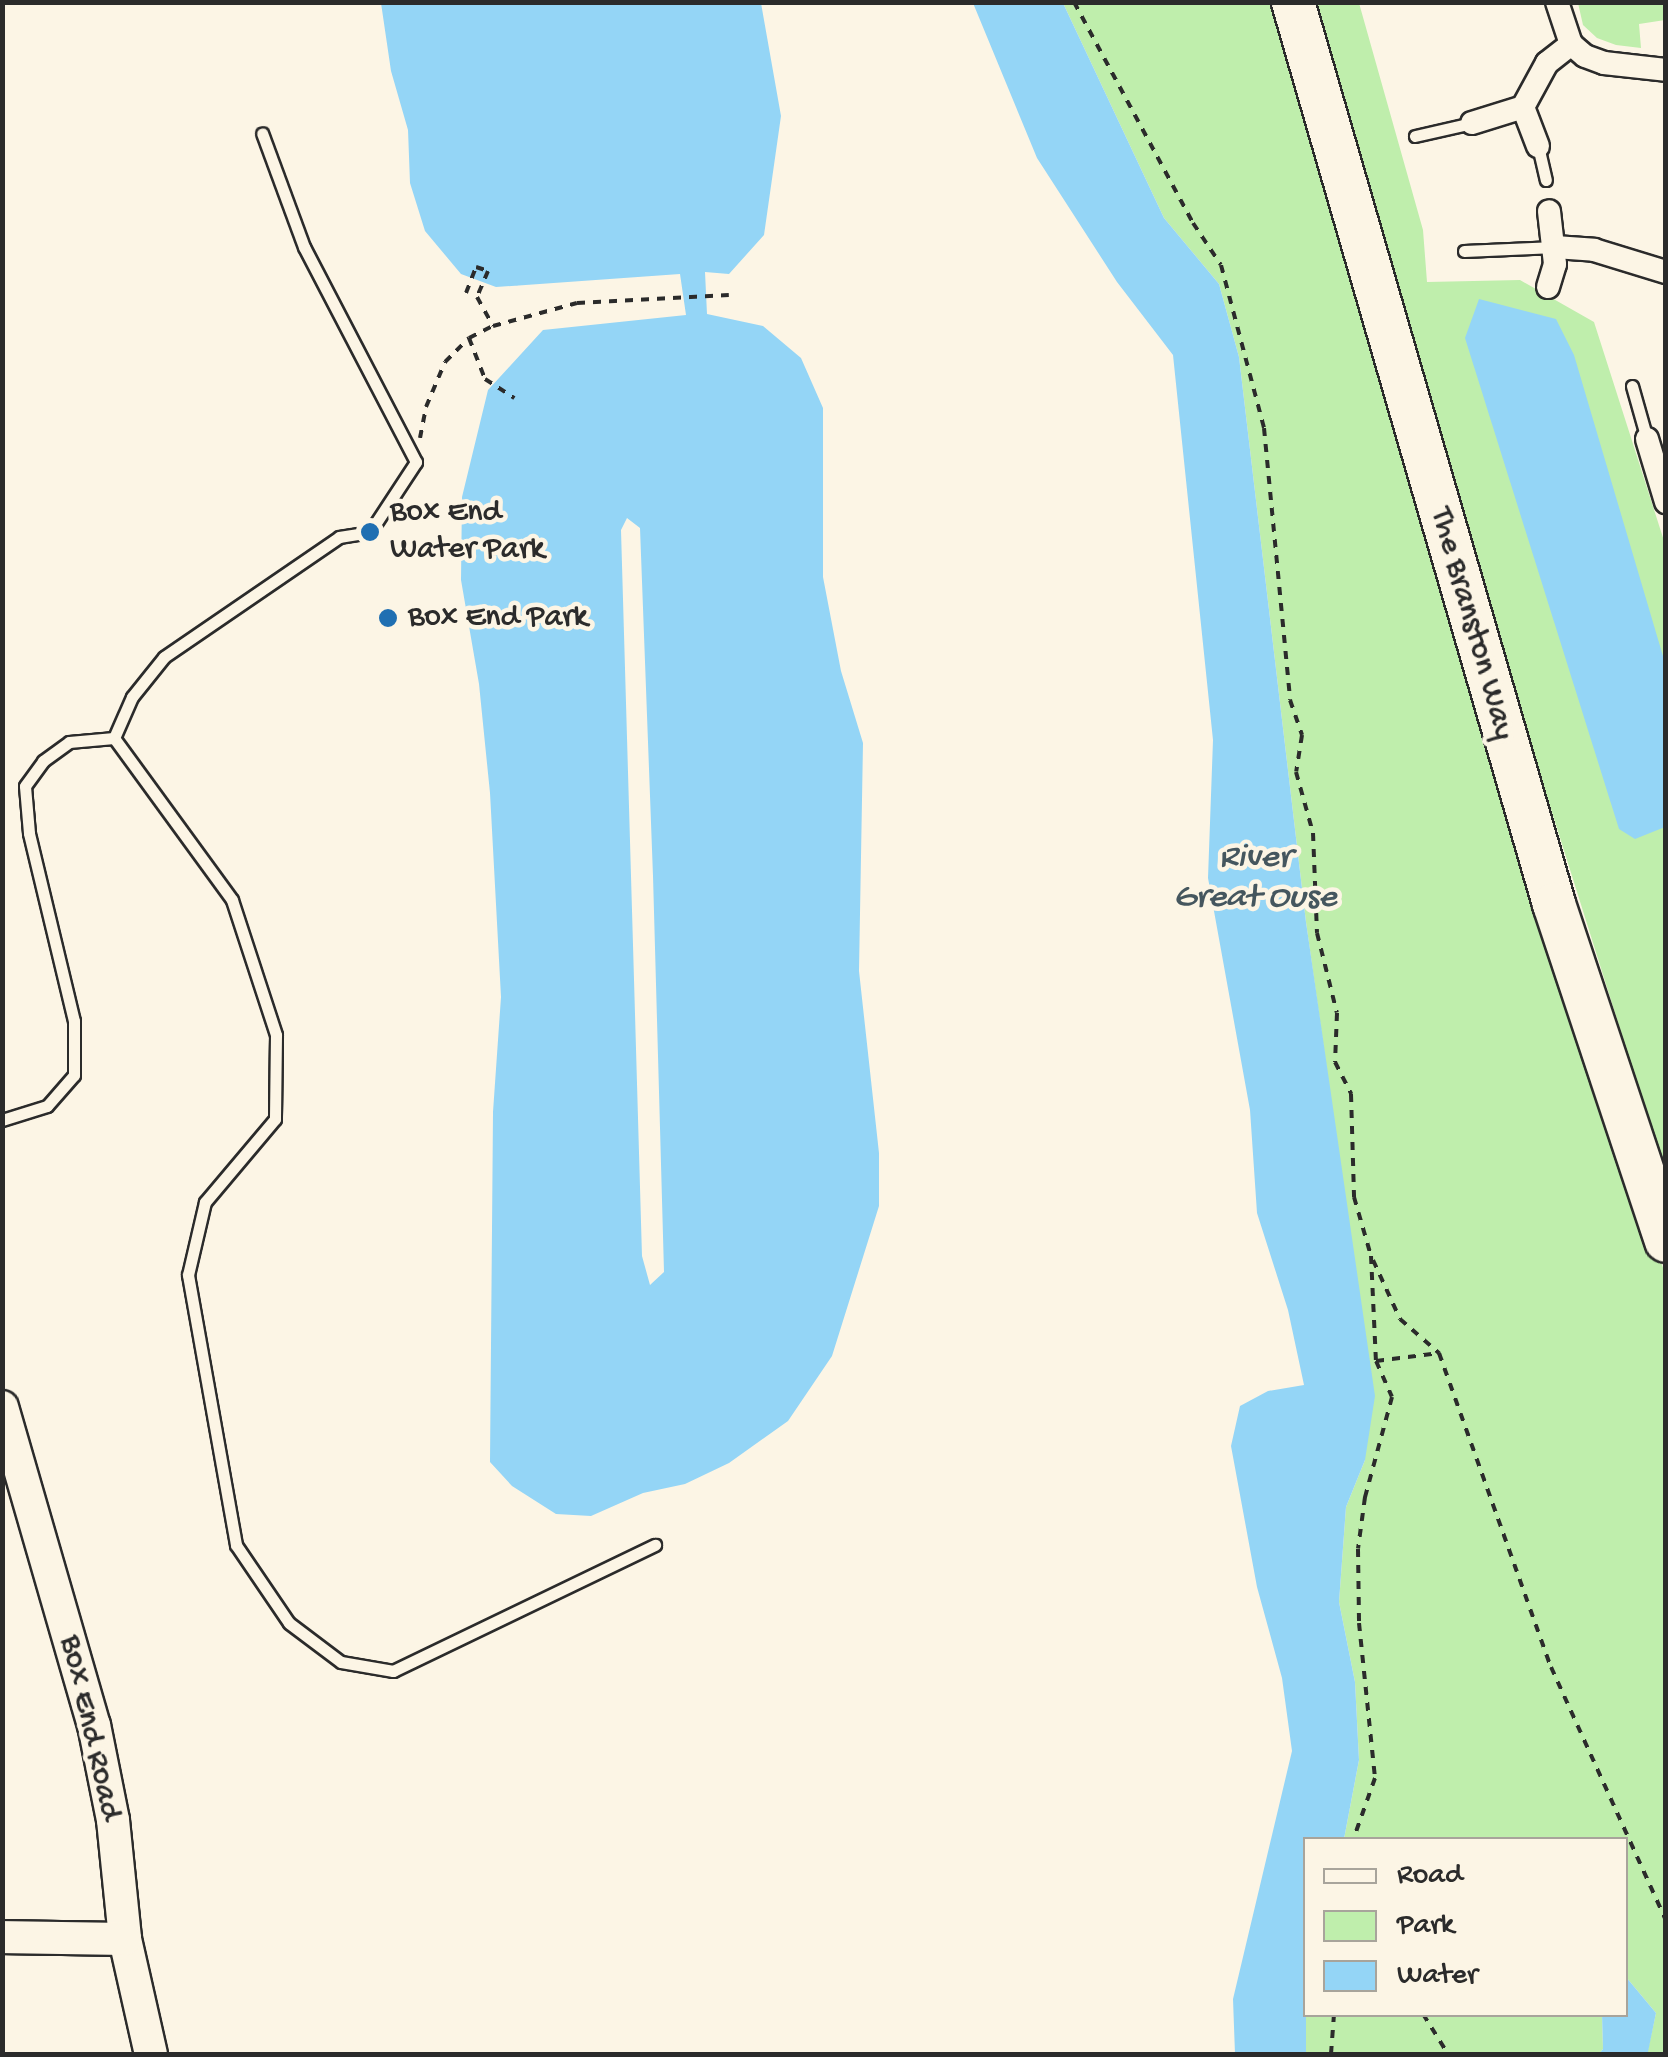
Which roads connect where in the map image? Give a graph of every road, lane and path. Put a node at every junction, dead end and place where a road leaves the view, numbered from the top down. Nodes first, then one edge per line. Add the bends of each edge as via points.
1 (1074, 2) edge
2 (1293, 2) edge
3 (1557, 2) edge
4 (1571, 44) junction
5 (1666, 70) edge
6 (1523, 107) junction
7 (1472, 123) joint
8 (262, 133) dead end
9 (1415, 136) dead end
10 (1538, 146) joint
11 (1546, 180) dead end
12 (1549, 212) dead end
13 (1555, 248) junction
14 (1464, 251) dead end
15 (1666, 272) edge
16 (1548, 287) dead end
17 (466, 293) dead end
18 (729, 295) dead end
19 (493, 326) junction
20 (469, 338) junction
21 (1632, 386) dead end
22 (514, 398) dead end
23 (1647, 439) joint
24 (416, 462) junction
25 (1664, 488) edge
26 (114, 738) junction
27 (2, 1120) edge
28 (1666, 1240) edge
29 (1371, 1256) junction
30 (1440, 1353) junction
31 (1376, 1361) junction
32 (2, 1407) edge
33 (655, 1544) dead end
34 (1354, 1837) edge
35 (1666, 1920) edge
36 (2, 1936) edge
37 (125, 1939) junction
38 (1334, 2017) edge
39 (1425, 2017) edge
40 (151, 2054) edge
41 (1331, 2054) edge
42 (1448, 2054) edge

1 - 29 path via 1192,223 1221,264 1249,358 1264,428 1290,700 1302,735 1296,772 1314,833 1317,933 1337,1013 1335,1062 1351,1094 1354,1197
2 - 28 highway, The Branston Way via 1548,885
3 - 4 street
4 - 5 street via 1604,63
4 - 6 street via 1548,62
6 - 7 street
6 - 10 street
7 - 9 lane
8 - 24 lane via 304,247
10 - 11 lane
12 - 13 street
13 - 14 lane
13 - 15 street via 1594,250
13 - 16 street
17 - 19 path via 476,266 488,271 478,297
18 - 19 path via 577,303
19 - 20 path
20 - 22 path via 485,379
20 - 24 path via 445,362 426,407
21 - 23 lane
23 - 25 street
24 - 26 lane via 370,532 339,537 164,657 132,697
26 - 27 lane via 69,742 42,761 26,786 29,833 74,1021 74,1075 48,1106
26 - 33 lane via 232,900 276,1035 274,1119 205,1202 188,1275 236,1544 288,1623 341,1662 394,1671
29 - 30 path via 1400,1319
29 - 31 path
30 - 31 path
30 - 35 path via 1551,1667
31 - 34 path via 1392,1397 1364,1497 1358,1550 1375,1778
32 - 37 street, Box End Road via 94,1725
36 - 37 street
37 - 40 street, Box End Road
38 - 41 path
39 - 42 path

